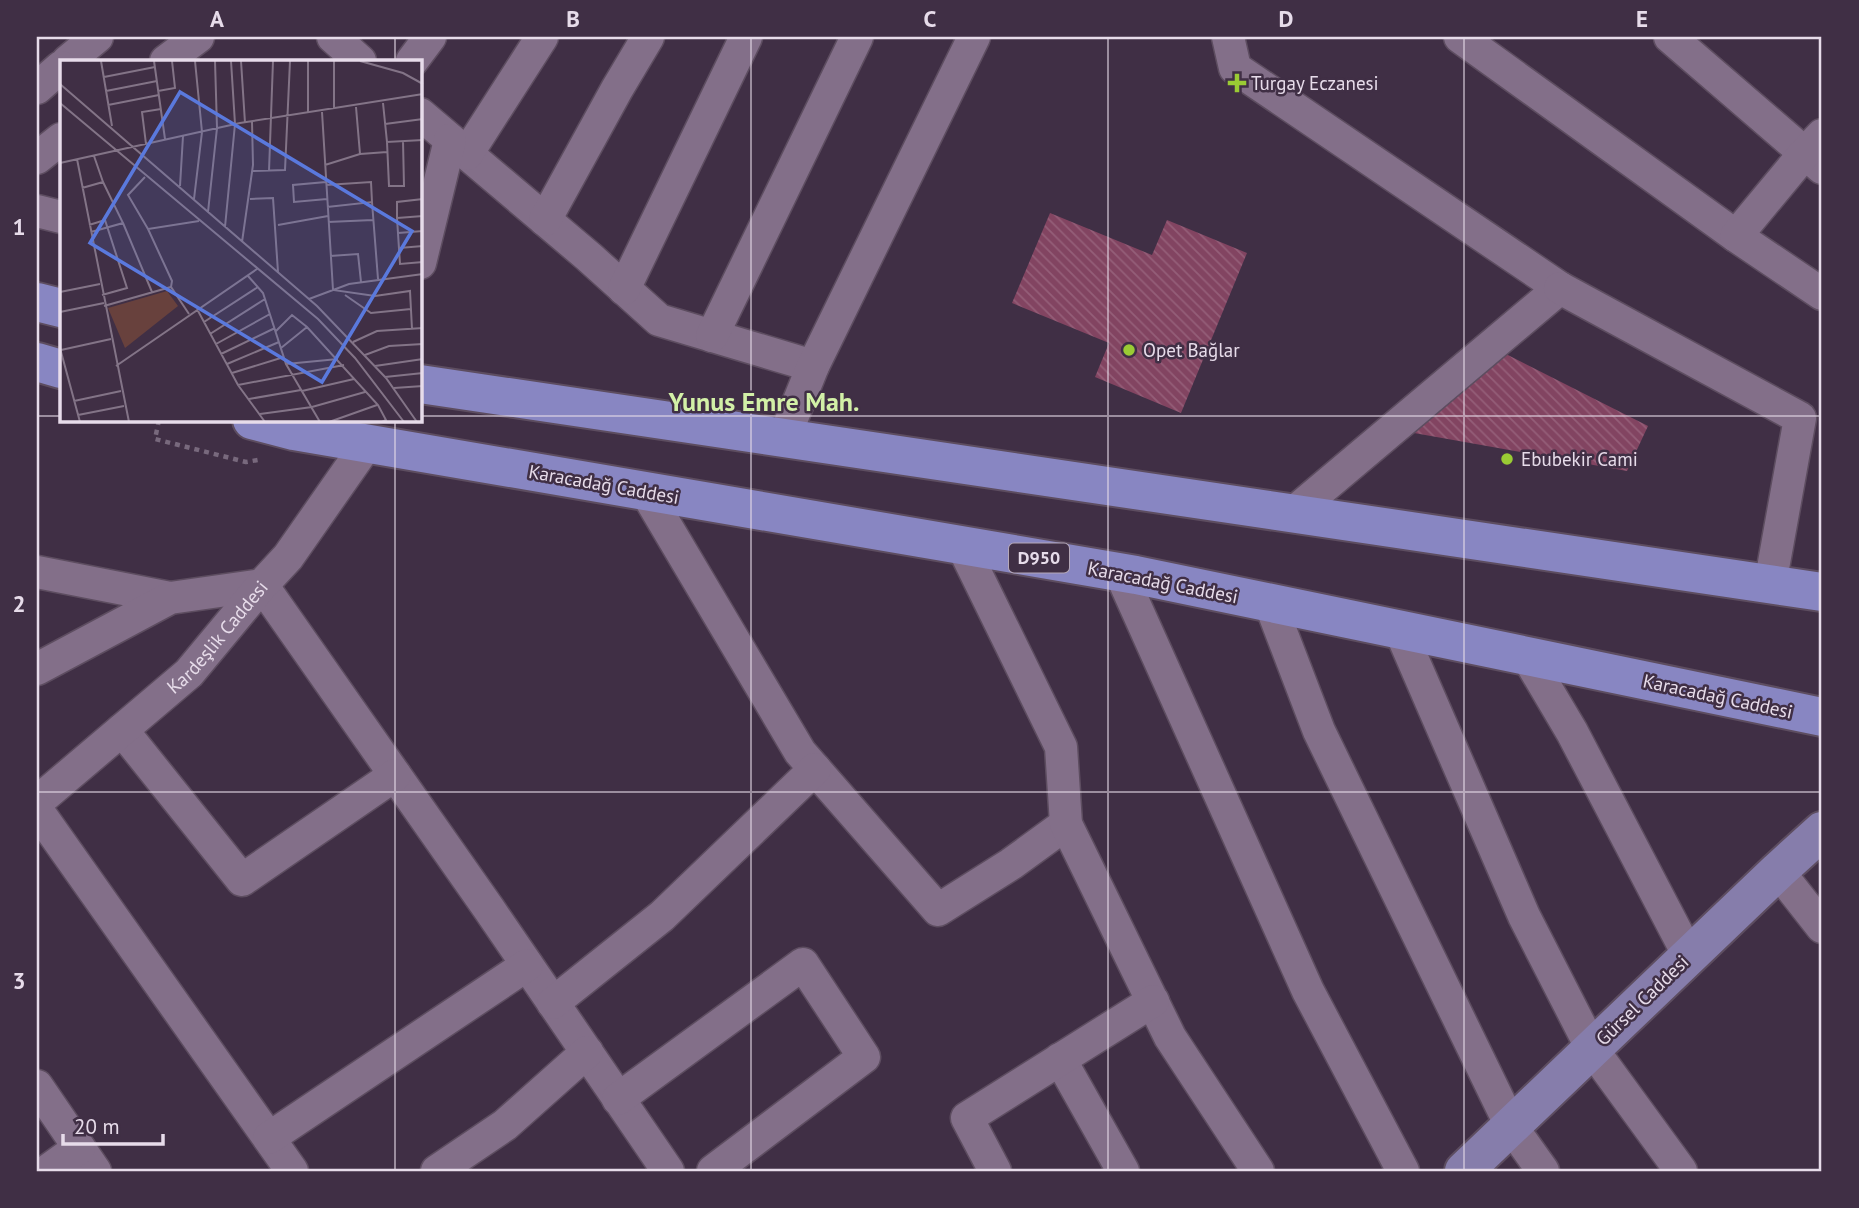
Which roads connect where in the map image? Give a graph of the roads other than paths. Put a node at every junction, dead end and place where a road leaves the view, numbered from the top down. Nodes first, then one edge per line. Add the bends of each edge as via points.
1 (97, 37) edge
2 (198, 37) edge
3 (333, 37) edge
4 (430, 37) edge
5 (542, 37) edge
6 (648, 37) edge
7 (747, 37) edge
8 (857, 37) edge
9 (974, 37) edge
10 (1228, 37) edge
11 (1460, 37) edge
12 (1670, 37) edge
13 (69, 60) edge
14 (167, 60) edge
15 (358, 60) edge
16 (413, 60) edge
17 (60, 68) edge
18 (37, 88) edge
19 (422, 116) edge
20 (60, 140) edge
21 (458, 147) junction
22 (1816, 152) edge
23 (37, 158) edge
24 (37, 211) edge
25 (60, 217) edge
26 (545, 220) junction
27 (1736, 236) junction
28 (422, 257) edge
29 (1560, 288) junction
30 (624, 289) junction
31 (1822, 294) edge
32 (37, 302) edge
33 (60, 309) edge
34 (712, 336) junction
35 (37, 362) edge
36 (813, 366) junction
37 (60, 369) edge
38 (422, 384) edge
39 (260, 422) edge
40 (783, 438) junction
41 (367, 444) junction
42 (646, 492) junction
43 (1292, 514) junction
44 (962, 545) junction
45 (37, 572) edge
46 (1120, 572) junction
47 (262, 585) junction
48 (1770, 585) junction
49 (1822, 592) edge
50 (170, 598) junction
51 (1270, 603) junction
52 (1400, 630) junction
53 (1527, 656) junction
54 (37, 669) edge
55 (1822, 717) edge
56 (122, 730) junction
57 (815, 769) junction
58 (395, 775) junction
59 (37, 802) edge
60 (37, 810) edge
61 (1066, 824) junction
62 (1822, 831) edge
63 (1777, 871) junction
64 (1822, 927) edge
65 (1689, 956) junction
66 (527, 965) junction
67 (1153, 1001) junction
68 (553, 1003) junction
69 (1592, 1049) junction
70 (587, 1052) junction
71 (1060, 1059) junction
72 (37, 1086) edge
73 (618, 1099) junction
74 (1511, 1126) junction
75 (268, 1138) junction
76 (87, 1160) edge
77 (47, 1171) edge
78 (292, 1171) edge
79 (437, 1171) edge
80 (668, 1171) edge
81 (713, 1171) edge
82 (995, 1171) edge
83 (1123, 1171) edge
84 (1258, 1171) edge
85 (1403, 1171) edge
86 (1464, 1171) edge
87 (1543, 1171) edge
88 (1681, 1171) edge

1 - 13 street
2 - 14 street
3 - 15 street
4 - 16 street
5 - 21 street
6 - 26 street
7 - 30 street
8 - 34 street
9 - 36 street
10 - 29 street via 1236,68
11 - 27 street
12 - 22 street
17 - 18 street
19 - 21 street
20 - 23 street
21 - 26 street
21 - 28 street
22 - 27 street
24 - 25 street
26 - 30 street
27 - 31 street
29 - 43 street
29 - 48 street via 1800,418
30 - 34 street via 659,320
32 - 33 highway
34 - 36 street
35 - 37 highway
36 - 40 street
38 - 40 highway
39 - 41 highway, Karacadağ Caddesi / D950
40 - 43 highway
41 - 42 highway, Karacadağ Caddesi / D950
41 - 47 street, Kardeşlik Caddesi via 288,557
42 - 44 highway, Karacadağ Caddesi / D950
42 - 57 street via 800,752
43 - 48 highway
44 - 46 highway, Karacadağ Caddesi / D950
44 - 61 street via 1061,747
45 - 50 street
46 - 51 highway, Karacadağ Caddesi / D950
46 - 85 street via 1308,991
47 - 50 street
47 - 56 street, Kardeşlik Caddesi via 189,673
47 - 58 street
48 - 49 highway
50 - 54 street
51 - 52 highway, Karacadağ Caddesi / D950
51 - 74 street via 1319,731
52 - 53 highway, Karacadağ Caddesi / D950
52 - 69 street via 1524,916
53 - 55 highway, Karacadağ Caddesi / D950
53 - 65 street
56 - 58 street via 242,880
56 - 59 street, Kardeşlik Caddesi
57 - 61 street via 938,910
57 - 68 street via 662,916
58 - 66 street
60 - 75 street
61 - 67 street
62 - 63 main road, Gürsel Caddesi
63 - 64 street
63 - 65 main road, Gürsel Caddesi
65 - 69 main road, Gürsel Caddesi
66 - 68 street
66 - 75 street
67 - 71 street
67 - 84 street via 1170,1037
68 - 70 street
69 - 74 main road, Gürsel Caddesi
69 - 88 street
70 - 73 street
70 - 79 street via 505,1125
71 - 82 street via 967,1118
71 - 83 street
72 - 76 street
73 - 80 street
73 - 81 street via 803,964 864,1057
74 - 86 main road, Gürsel Caddesi
74 - 87 street
75 - 78 street
76 - 77 street

